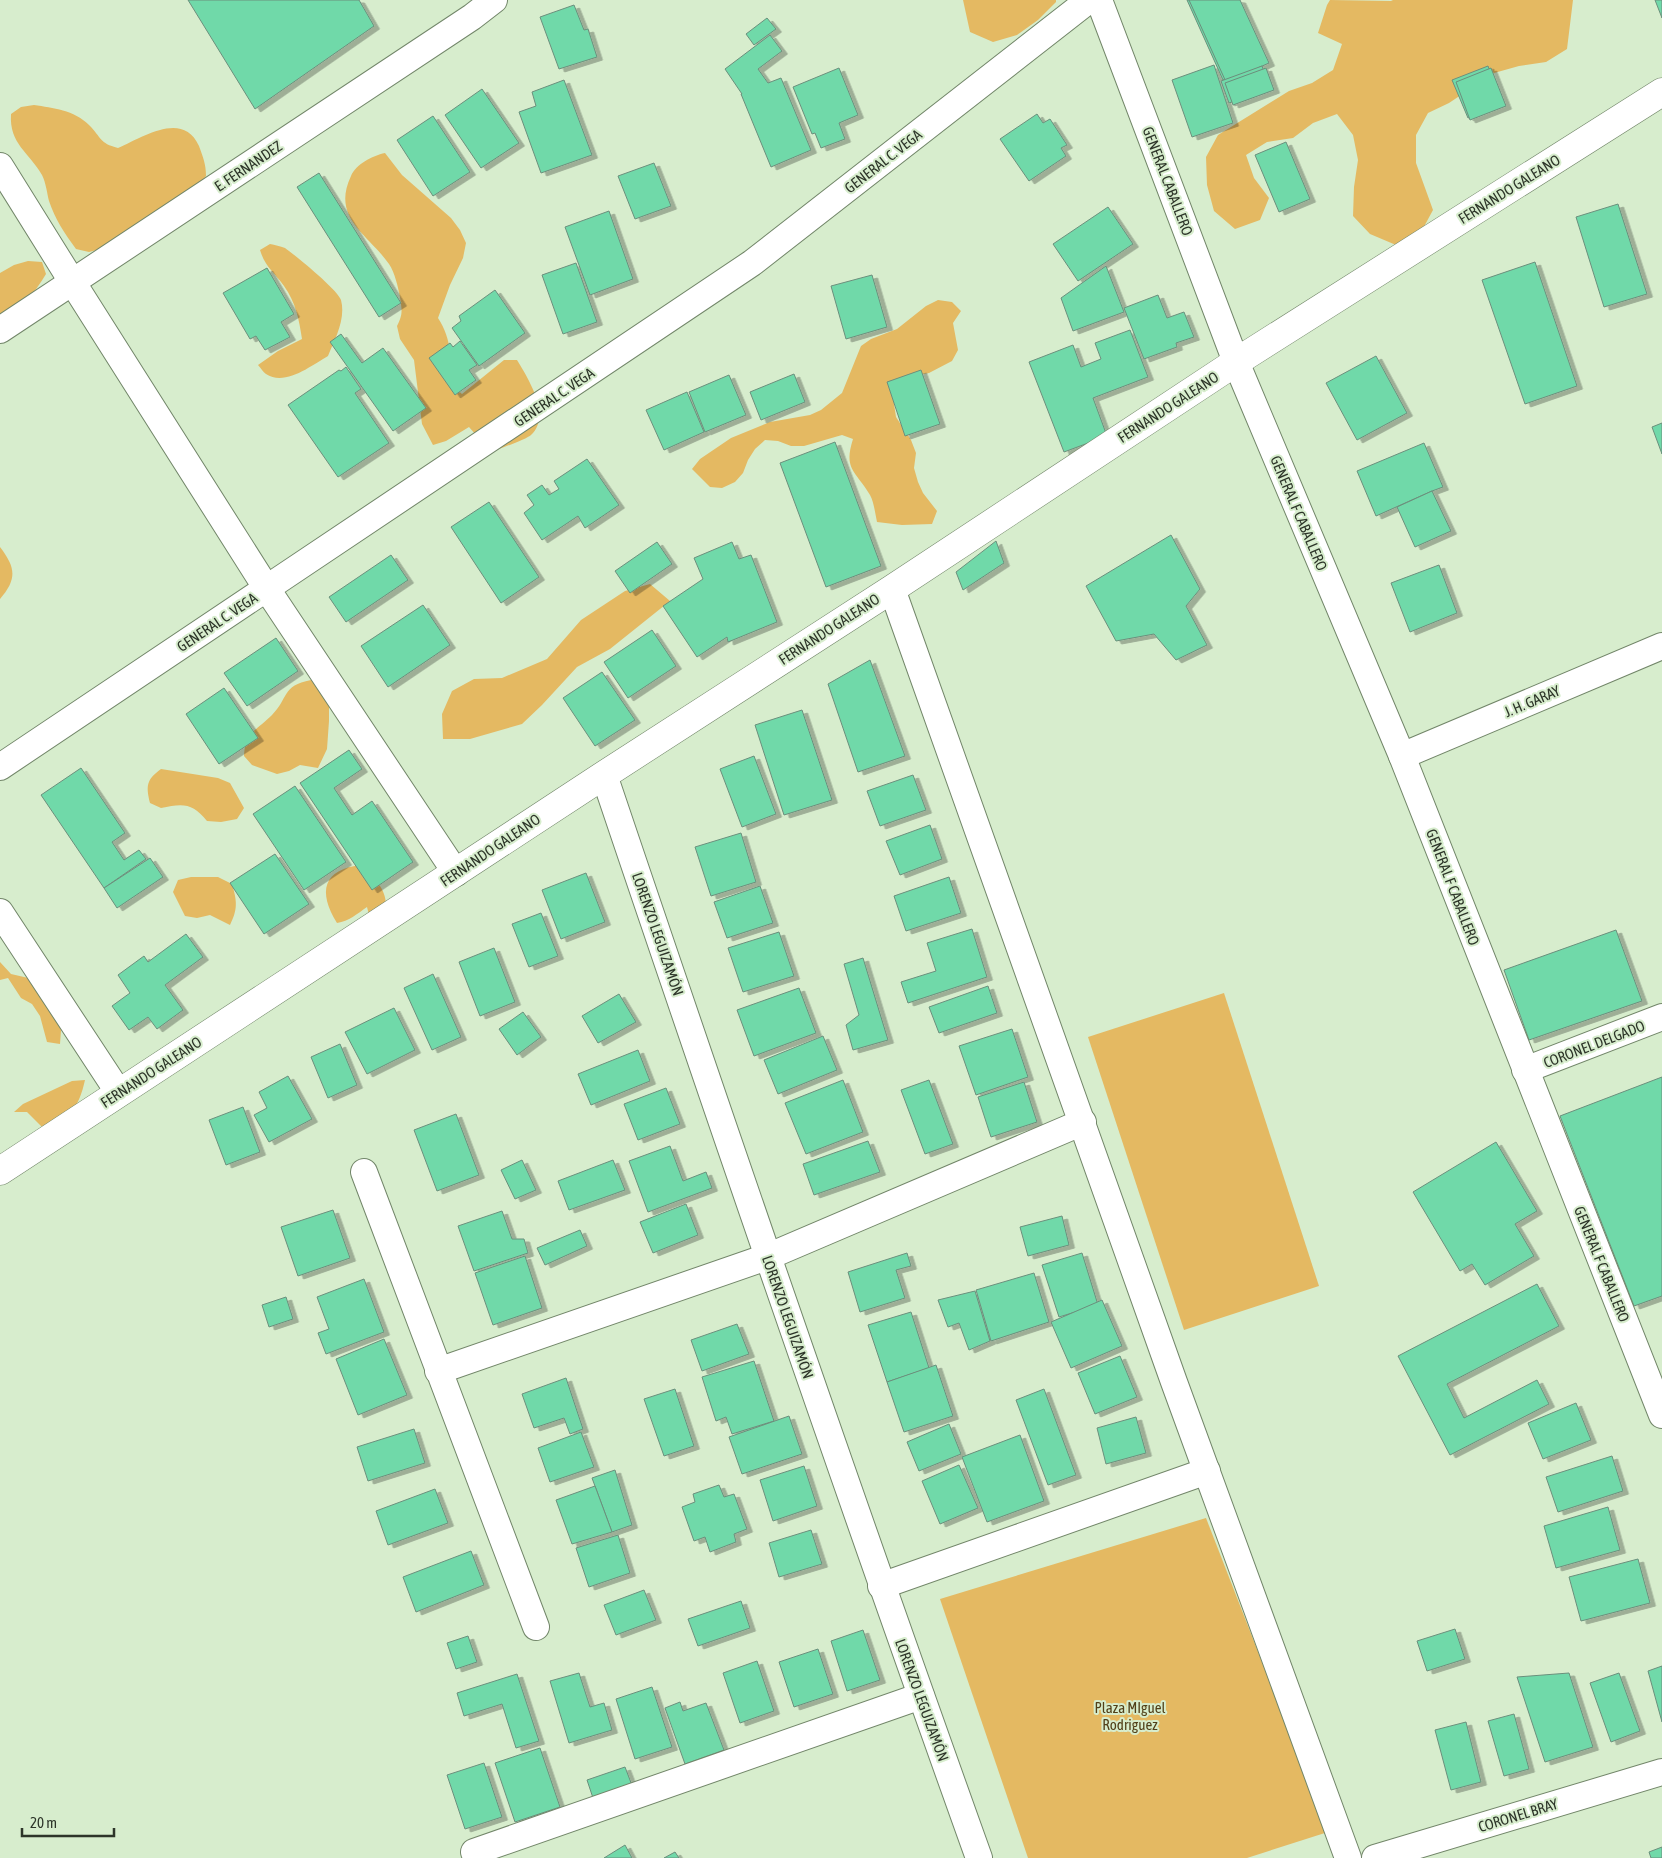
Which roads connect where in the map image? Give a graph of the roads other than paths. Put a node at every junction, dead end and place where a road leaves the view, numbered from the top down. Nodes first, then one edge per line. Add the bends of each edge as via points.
1 (494, 0) edge
2 (1088, 0) edge
3 (1099, 0) edge
4 (1662, 92) edge
5 (0, 166) edge
6 (73, 283) junction
7 (0, 330) edge
8 (1236, 362) junction
9 (267, 589) junction
10 (892, 589) junction
11 (1662, 646) edge
12 (1402, 756) junction
13 (0, 767) edge
14 (604, 774) junction
15 (456, 873) junction
16 (0, 912) edge
17 (1662, 1017) edge
18 (1525, 1070) junction
19 (119, 1093) junction
20 (1083, 1122) junction
21 (0, 1171) edge
22 (364, 1172) dead end
23 (767, 1257) junction
24 (438, 1371) junction
25 (1661, 1406) edge
26 (1207, 1471) junction
27 (881, 1586) junction
28 (536, 1627) dead end
29 (921, 1696) junction
30 (1662, 1772) edge
31 (474, 1852) dead end
32 (979, 1858) edge
33 (1348, 1858) edge
34 (1375, 1858) edge

1 - 6 street, E. FERNANDEZ via 472,18
2 - 9 street, GENERAL C. VEGA via 752,263
3 - 8 street, GENERAL CABALLERO
4 - 8 street, FERNANDO GALEANO
5 - 6 street
6 - 7 street, E. FERNANDEZ
6 - 9 street
8 - 10 street, FERNANDO GALEANO
8 - 12 street, GENERAL F CABALLERO
9 - 13 street, GENERAL C. VEGA
9 - 15 street
10 - 14 street, FERNANDO GALEANO
10 - 20 street
11 - 12 street, J. H. GARAY
12 - 18 street, GENERAL F CABALLERO
14 - 15 street, FERNANDO GALEANO
14 - 23 street, LORENZO LEGUIZAMÓN
15 - 19 street, FERNANDO GALEANO
16 - 19 street
17 - 18 street, CORONEL DELGADO
18 - 25 street, GENERAL F CABALLERO
19 - 21 street, FERNANDO GALEANO
20 - 23 street
20 - 26 street
22 - 24 street
23 - 24 street
23 - 27 street, LORENZO LEGUIZAMÓN
24 - 28 street
26 - 27 street
26 - 33 street
27 - 29 street, LORENZO LEGUIZAMÓN
29 - 31 street
29 - 32 street, LORENZO LEGUIZAMÓN
30 - 34 street, CORONEL BRAY

